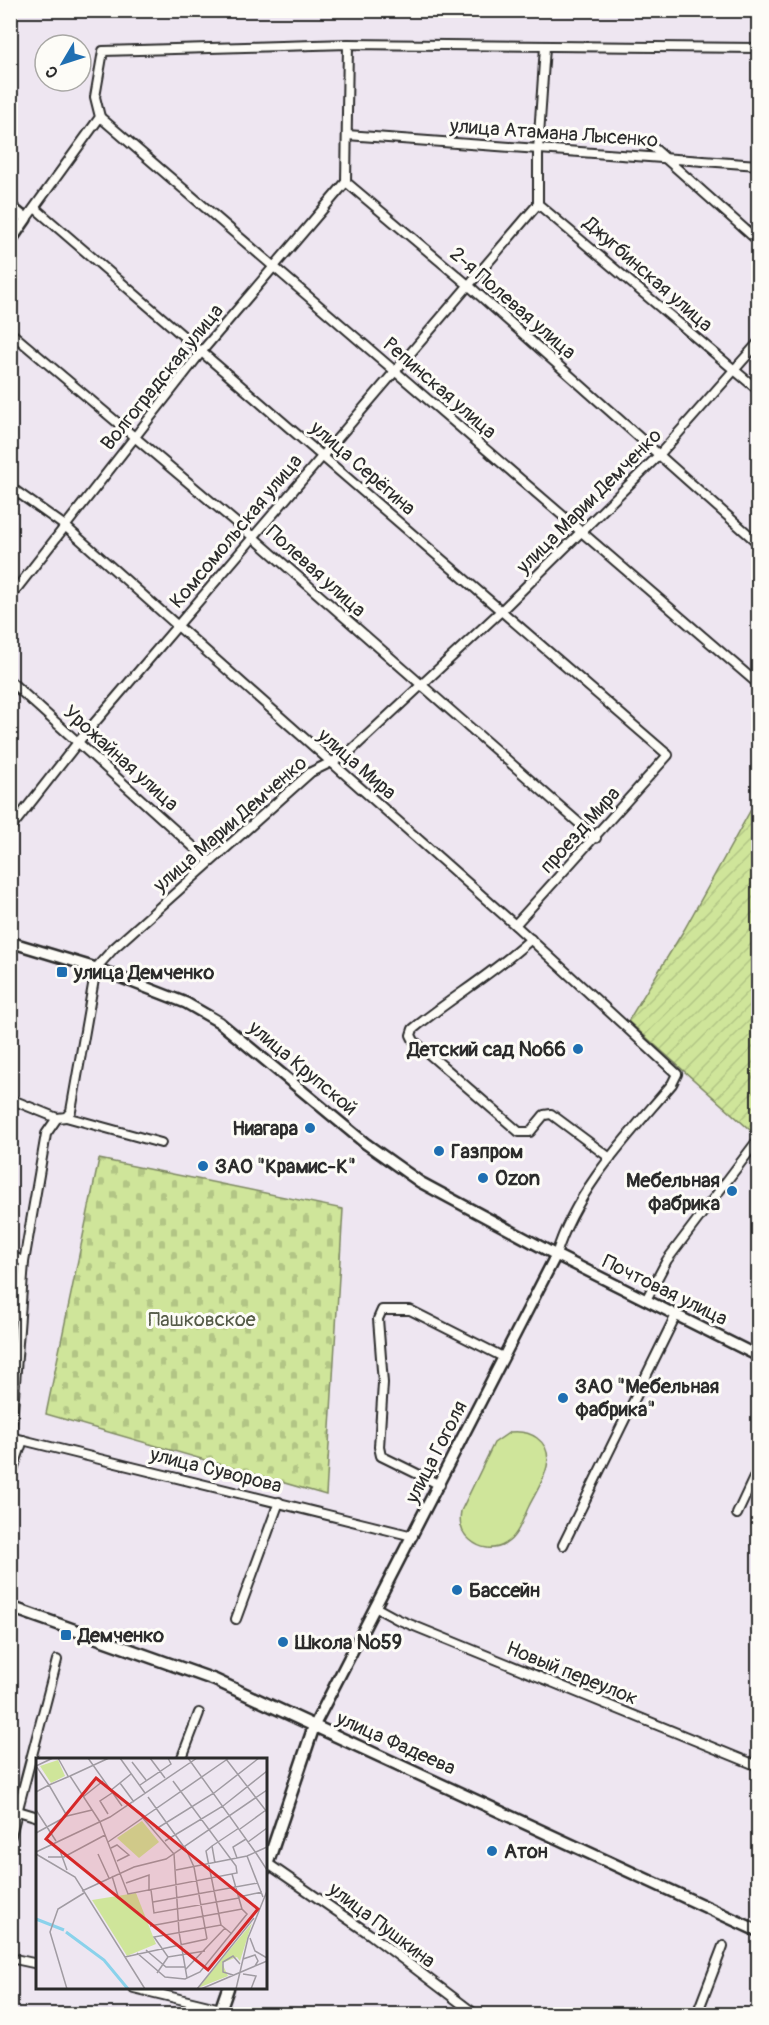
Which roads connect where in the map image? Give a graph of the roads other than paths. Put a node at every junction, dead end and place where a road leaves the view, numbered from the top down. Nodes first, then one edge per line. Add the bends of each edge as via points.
1 (348, 44) junction
2 (545, 46) junction
3 (759, 48) edge
4 (100, 117) junction
5 (347, 135) junction
6 (646, 141) dead end
7 (538, 150) junction
8 (663, 156) junction
9 (759, 165) edge
10 (346, 182) junction
11 (538, 204) junction
12 (10, 206) edge
13 (35, 208) junction
14 (26, 219) junction
15 (759, 241) edge
16 (10, 242) edge
17 (275, 267) junction
18 (467, 284) junction
19 (10, 332) edge
20 (759, 343) edge
21 (202, 351) junction
22 (393, 370) junction
23 (735, 370) junction
24 (759, 390) edge
25 (134, 435) junction
26 (659, 455) junction
27 (322, 456) junction
28 (10, 487) edge
29 (65, 526) junction
30 (581, 532) junction
31 (253, 537) junction
32 (759, 543) edge
33 (10, 597) edge
34 (501, 611) junction
35 (177, 627) junction
36 (10, 681) edge
37 (759, 684) edge
38 (420, 686) junction
39 (79, 741) junction
40 (668, 755) joint
41 (330, 762) junction
42 (10, 830) edge
43 (596, 838) junction
44 (209, 861) junction
45 (515, 925) junction
46 (531, 939) junction
47 (10, 942) edge
48 (96, 968) junction
49 (677, 1074) joint
50 (10, 1099) edge
51 (66, 1117) junction
52 (57, 1118) junction
53 (757, 1141) edge
54 (161, 1143) dead end
55 (610, 1158) junction
56 (10, 1255) edge
57 (556, 1256) junction
58 (24, 1262) junction
59 (646, 1299) junction
60 (676, 1315) junction
61 (759, 1356) edge
62 (503, 1357) junction
63 (11, 1437) edge
64 (23, 1440) junction
65 (759, 1469) edge
66 (10, 1478) edge
67 (440, 1485) junction
68 (279, 1502) junction
69 (737, 1514) dead end
70 (413, 1536) junction
71 (563, 1545) dead end
72 (10, 1606) edge
73 (375, 1607) junction
74 (236, 1619) dead end
75 (57, 1660) dead end
76 (199, 1713) dead end
77 (314, 1726) junction
78 (183, 1758) edge
79 (759, 1766) edge
80 (18, 1811) junction
81 (36, 1816) edge
82 (11, 1838) edge
83 (267, 1862) edge
84 (267, 1866) edge
85 (759, 1931) edge
86 (723, 1946) dead end
87 (10, 1958) edge
88 (36, 1964) edge
89 (138, 1989) edge
90 (228, 1989) edge
91 (220, 2012) edge
92 (473, 2014) edge
93 (697, 2014) edge

1 - 2 street
1 - 4 street via 103,51 95,97
1 - 5 street
2 - 3 street
2 - 7 street
4 - 13 street
4 - 17 street, Репинская улица
5 - 7 street, улица Атамана Лысенко
5 - 10 street
6 - 8 street
7 - 8 street, улица Атамана Лысенко
7 - 11 street
8 - 9 street, улица Атамана Лысенко
8 - 15 street
10 - 17 street, Волгоградская улица
10 - 18 street, 2-я Полевая улица
11 - 18 street, Комсомольская улица
11 - 23 street, Джугбинская улица
12 - 14 street
13 - 14 street
13 - 21 street, улица Серёгина
14 - 16 street
17 - 21 street, Волгоградская улица
17 - 22 street, Репинская улица
18 - 22 street, Комсомольская улица
18 - 26 street, 2-я Полевая улица
19 - 25 street, Полевая улица
20 - 23 street, улица Марии Демченко
21 - 25 street, Волгоградская улица
21 - 27 street, улица Серёгина
22 - 27 street, Комсомольская улица
22 - 30 street, Репинская улица
23 - 24 street, Джугбинская улица
23 - 26 street, улица Марии Демченко
25 - 29 street, Волгоградская улица
25 - 31 street, Полевая улица
26 - 30 street, улица Марии Демченко
26 - 32 street, 2-я Полевая улица
27 - 31 street, Комсомольская улица
27 - 34 street, улица Серёгина
28 - 29 street, улица Мира
29 - 33 street, Волгоградская улица
29 - 35 street, улица Мира
30 - 34 street, улица Марии Демченко
30 - 37 street, Репинская улица
31 - 35 street, Комсомольская улица
31 - 38 street, Полевая улица
34 - 38 street, улица Марии Демченко
34 - 40 street, улица Серёгина
35 - 39 street, Комсомольская улица
35 - 41 street, улица Мира
36 - 39 street, Урожайная улица
38 - 41 street, улица Марии Демченко via 346,755
38 - 43 street, Полевая улица
39 - 42 street, Комсомольская улица
39 - 44 street, Урожайная улица
40 - 43 street, проезд Мира
41 - 44 street, улица Марии Демченко via 310,772
41 - 45 street, улица Мира
43 - 45 street, проезд Мира
44 - 48 street, улица Марии Демченко
45 - 46 street, улица Мира
46 - 49 street, улица Мира
46 - 55 street via 413,1029 411,1035 519,1132 530,1132 544,1115 551,1114
47 - 48 street, улица Крупской
48 - 51 street
48 - 57 street, улица Крупской via 186,1003 219,1022 365,1143 420,1182
49 - 55 street, улица Гоголя
50 - 52 street
51 - 52 street
51 - 54 street
52 - 58 street via 46,1134
53 - 59 street via 667,1260
55 - 57 street, улица Гоголя via 572,1214
56 - 58 street
57 - 59 street, Почтовая улица
57 - 62 street, улица Гоголя
58 - 63 street
59 - 60 street, Почтовая улица
60 - 61 street, Почтовая улица
60 - 71 street
62 - 67 street, улица Гоголя
62 - 67 street via 410,1310 382,1310 378,1319 383,1383 381,1456
63 - 64 street, улица Суворова
64 - 66 street
64 - 68 street, улица Суворова
65 - 69 street
67 - 70 street, улица Гоголя
68 - 70 street, улица Суворова
68 - 74 street
70 - 73 street, улица Гоголя
72 - 77 main road, улица Фадеева via 215,1680
73 - 77 street, улица Гоголя
73 - 79 street, Новый переулок
75 - 80 street
76 - 78 street
77 - 83 main road, улица Гоголя
77 - 85 main road, улица Фадеева
80 - 81 street
80 - 82 street
84 - 92 street, улица Пушкина via 371,1935
86 - 93 street
87 - 88 street
89 - 91 street
90 - 91 main road

